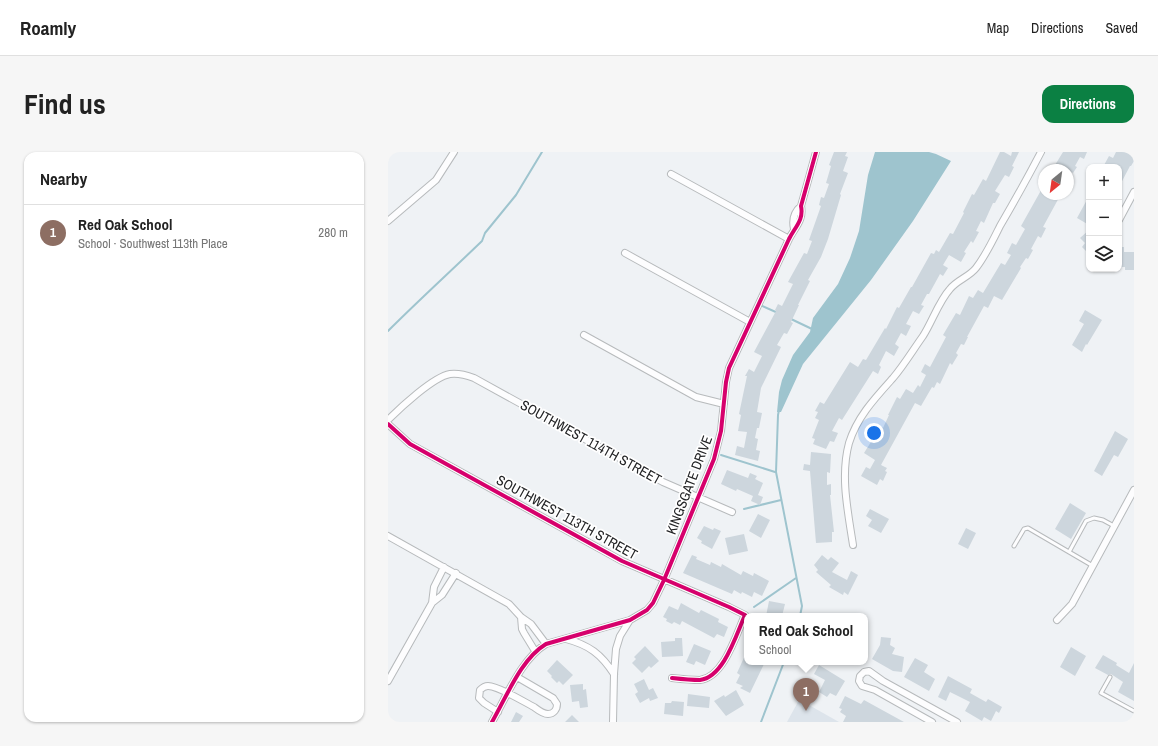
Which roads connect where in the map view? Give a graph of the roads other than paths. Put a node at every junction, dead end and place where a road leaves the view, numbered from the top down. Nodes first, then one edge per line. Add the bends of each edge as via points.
1 (454, 152) edge
2 (816, 152) edge
3 (1041, 152) edge
4 (671, 174) dead end
5 (1134, 192) edge
6 (1122, 214) edge
7 (388, 221) edge
8 (789, 239) junction
9 (625, 253) dead end
10 (750, 322) junction
11 (584, 335) dead end
12 (724, 404) junction
13 (388, 420) edge
14 (388, 424) edge
15 (1134, 490) edge
16 (698, 498) junction
17 (732, 512) dead end
18 (1114, 526) junction
19 (388, 536) edge
20 (853, 545) dead end
21 (1014, 546) dead end
22 (1069, 552) junction
23 (1093, 566) junction
24 (444, 567) junction
25 (456, 573) junction
26 (664, 580) junction
27 (432, 603) junction
28 (744, 614) edge
29 (520, 617) junction
30 (744, 617) edge
31 (630, 620) junction
32 (1057, 620) dead end
33 (564, 639) junction
34 (546, 644) junction
35 (536, 651) junction
36 (614, 674) junction
37 (517, 677) junction
38 (1110, 677) dead end
39 (672, 678) dead end
40 (388, 681) edge
41 (508, 694) junction
42 (1134, 711) edge
43 (498, 712) junction
44 (492, 722) edge
45 (613, 722) edge
46 (932, 722) edge
47 (957, 722) edge

1 - 7 street via 436,180
2 - 8 street, KINGSGATE DRIVE
3 - 20 street via 975,269 947,292 911,353 858,422 850,442 845,477
4 - 8 street
5 - 6 street
8 - 10 street, KINGSGATE DRIVE
9 - 10 street
10 - 12 street, KINGSGATE DRIVE via 729,368
11 - 12 street via 689,394
12 - 16 street, KINGSGATE DRIVE via 718,445
13 - 16 street, SOUTHWEST 114TH STREET via 434,382 450,374 462,374 474,378
14 - 26 street, SOUTHWEST 113TH STREET via 414,446 622,561
15 - 18 street
16 - 17 street, SOUTHWEST 114TH STREET
16 - 26 street, KINGSGATE DRIVE
18 - 22 lane via 1094,518 1086,521
18 - 23 street
19 - 24 street
21 - 22 lane via 1024,529 1028,528
22 - 23 lane
23 - 32 street via 1072,604
24 - 25 street
24 - 27 street via 434,587
25 - 27 street via 442,595
25 - 29 street via 508,604
26 - 28 street, SOUTHWEST 113TH STREET
26 - 31 street, KINGSGATE DRIVE via 653,603 647,610
27 - 40 street
29 - 34 street via 531,624
29 - 35 street via 522,629
30 - 39 street, SOUTHWEST 113TH STREET via 717,672 700,680
31 - 33 street, KINGSGATE DRIVE
31 - 36 street via 618,643
33 - 34 street, KINGSGATE DRIVE
33 - 36 street via 591,648
34 - 35 street, KINGSGATE DRIVE
35 - 37 street, KINGSGATE DRIVE via 524,664
36 - 45 street
37 - 41 street, KINGSGATE DRIVE
37 - 41 street via 553,698 557,704 556,709 552,714 546,714
38 - 42 lane via 1101,693
41 - 43 street, KINGSGATE DRIVE
41 - 43 street via 490,686 480,690 481,701
43 - 44 street, KINGSGATE DRIVE
46 - 47 street via 875,690 862,686 859,681 862,674 869,671

